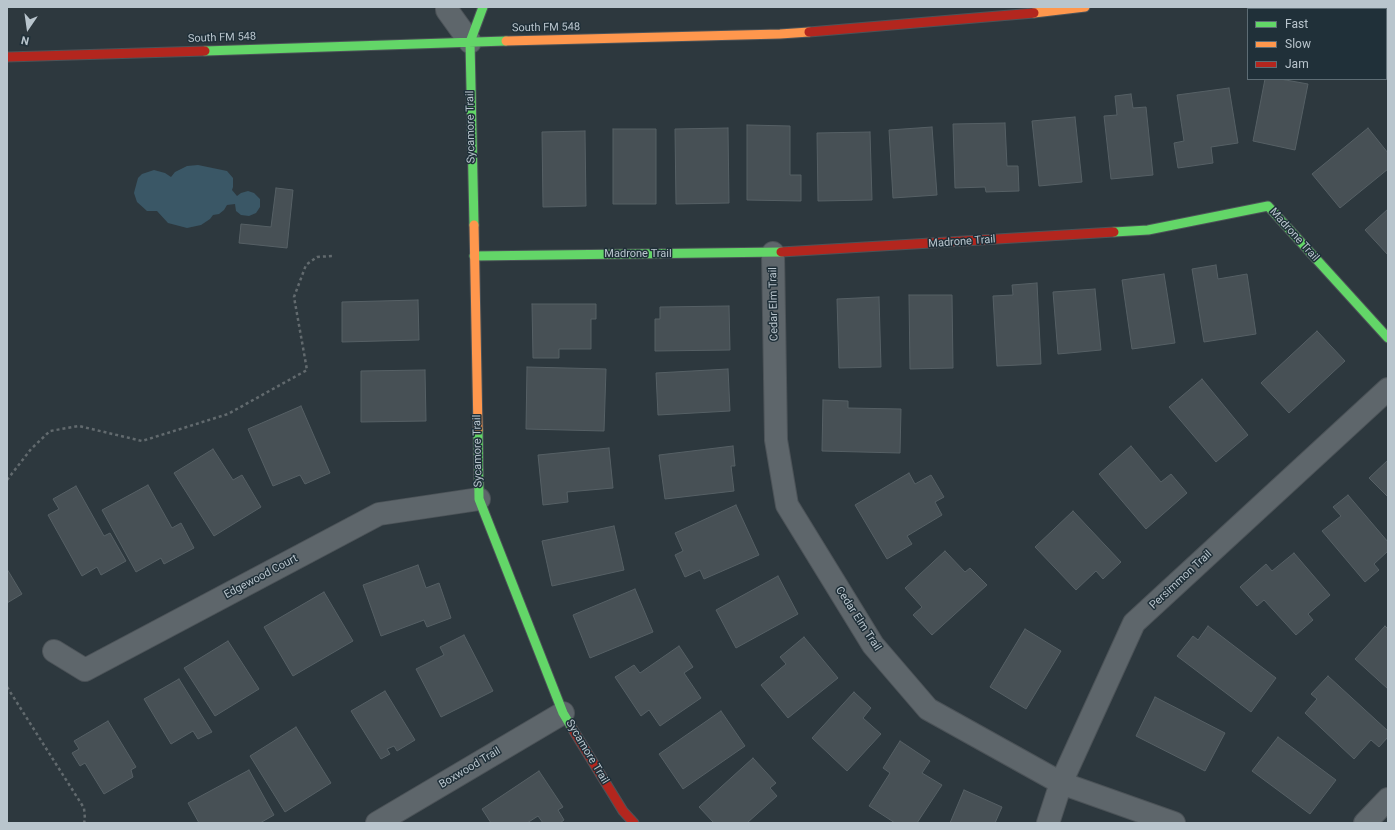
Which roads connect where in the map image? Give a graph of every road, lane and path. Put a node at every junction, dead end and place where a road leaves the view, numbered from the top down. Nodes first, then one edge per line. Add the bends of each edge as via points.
1 (447, 7) edge
2 (483, 7) edge
3 (1085, 7) edge
4 (1051, 9) edge
5 (470, 42) junction
6 (7, 57) edge
7 (773, 254) junction
8 (332, 256) dead end
9 (474, 256) junction
10 (1388, 338) edge
11 (1388, 389) edge
12 (7, 480) edge
13 (479, 498) junction
14 (54, 651) dead end
15 (7, 687) edge
16 (563, 713) junction
17 (1061, 783) junction
18 (1388, 799) edge
19 (84, 823) edge
20 (377, 823) edge
21 (634, 823) edge
22 (1048, 823) edge
23 (1174, 823) edge
24 (1364, 823) edge

1 - 5 street
2 - 5 street, Sycamore Trail
3 - 4 street, South FM 548
4 - 5 street, South FM 548 via 780,34
5 - 6 street, South FM 548
5 - 9 street, Sycamore Trail
7 - 9 street, Madrone Trail
7 - 10 street, Madrone Trail via 1148,230 1268,206
7 - 17 street, Cedar Elm Trail via 776,440 787,505 872,646 928,709
8 - 12 path via 316,257 306,265 294,297 307,370 228,414 142,441 79,426 50,431 31,449
9 - 13 street, Sycamore Trail
11 - 17 street, Persimmon Trail via 1134,623
13 - 14 street, Edgewood Court via 379,514 85,670
13 - 16 street, Sycamore Trail
15 - 19 path via 84,808
16 - 20 street, Boxwood Trail
16 - 21 street, Sycamore Trail via 623,811
17 - 22 street, Persimmon Trail
17 - 23 street, Cedar Elm Trail
18 - 24 street

